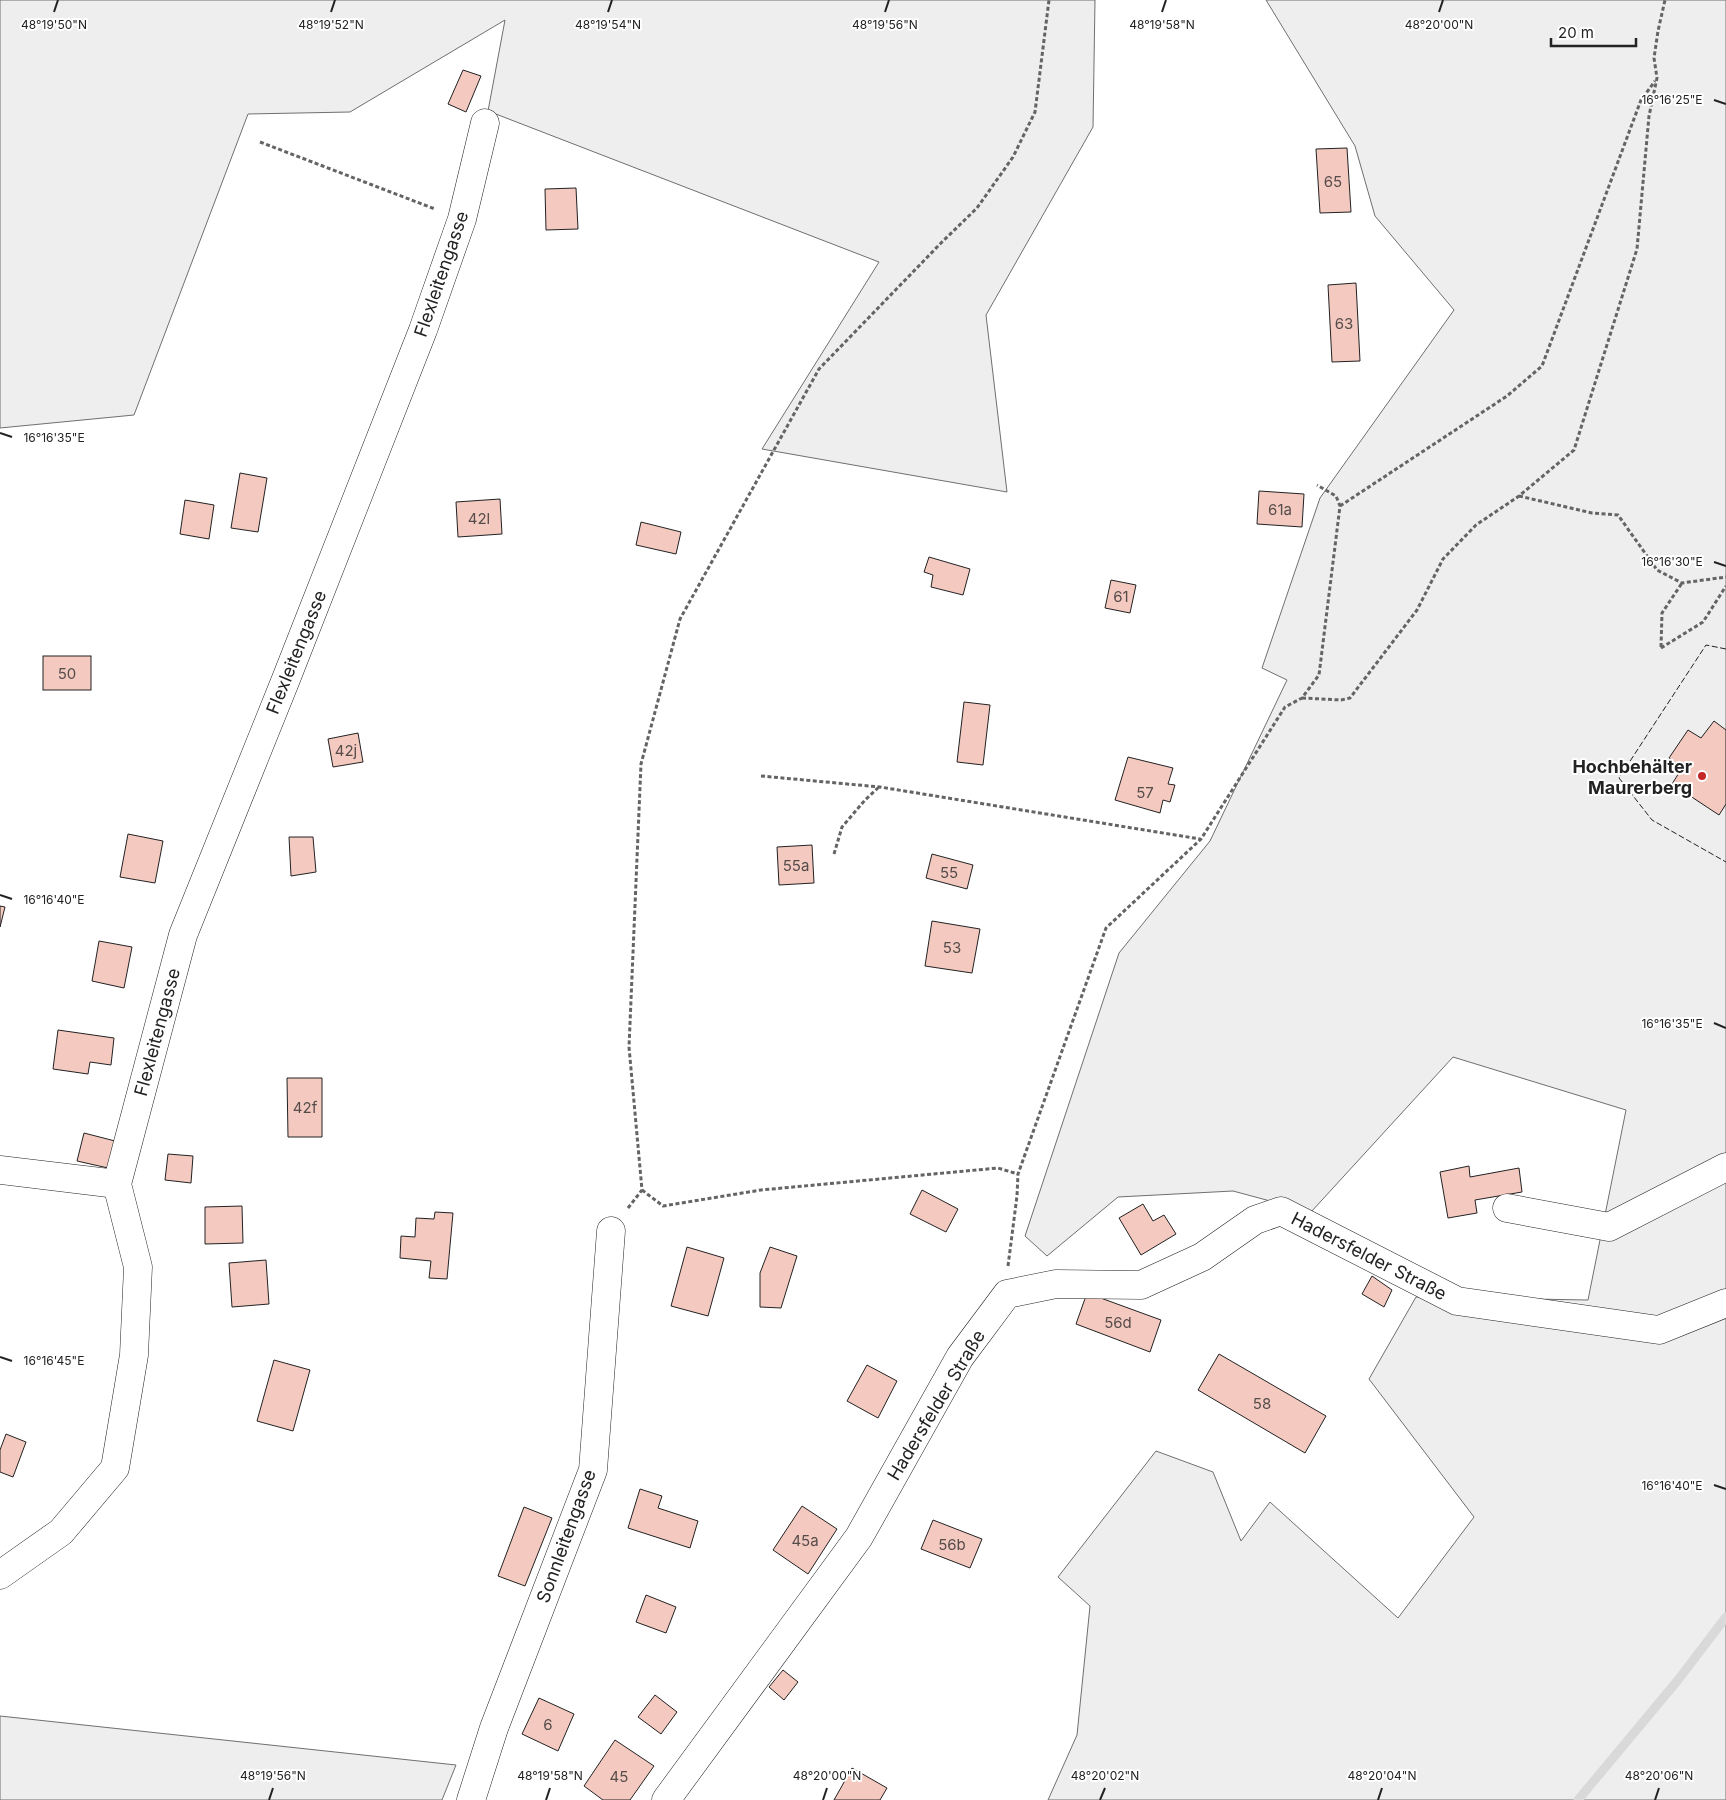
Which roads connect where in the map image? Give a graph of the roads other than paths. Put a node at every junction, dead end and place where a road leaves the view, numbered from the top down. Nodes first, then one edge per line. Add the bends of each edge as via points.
1 (485, 123) dead end
2 (1726, 1167) edge
3 (0, 1170) edge
4 (117, 1184) junction
5 (1507, 1208) dead end
6 (611, 1231) road end
7 (1726, 1303) edge
8 (0, 1575) edge
9 (471, 1800) edge
10 (666, 1800) edge

1 - 4 street, Flexleitengasse via 462,219 423,330 183,936
2 - 5 street via 1609,1227
3 - 4 street
4 - 8 street, Flexleitengasse via 138,1267 134,1355 114,1468 62,1532
6 - 9 street, Sonnleitengasse via 593,1470 494,1728
7 - 10 street, Hadersfelder Straße via 1658,1330 1456,1301 1281,1211 1256,1220 1202,1257 1141,1285 1056,1284 1006,1294 960,1357 859,1537

